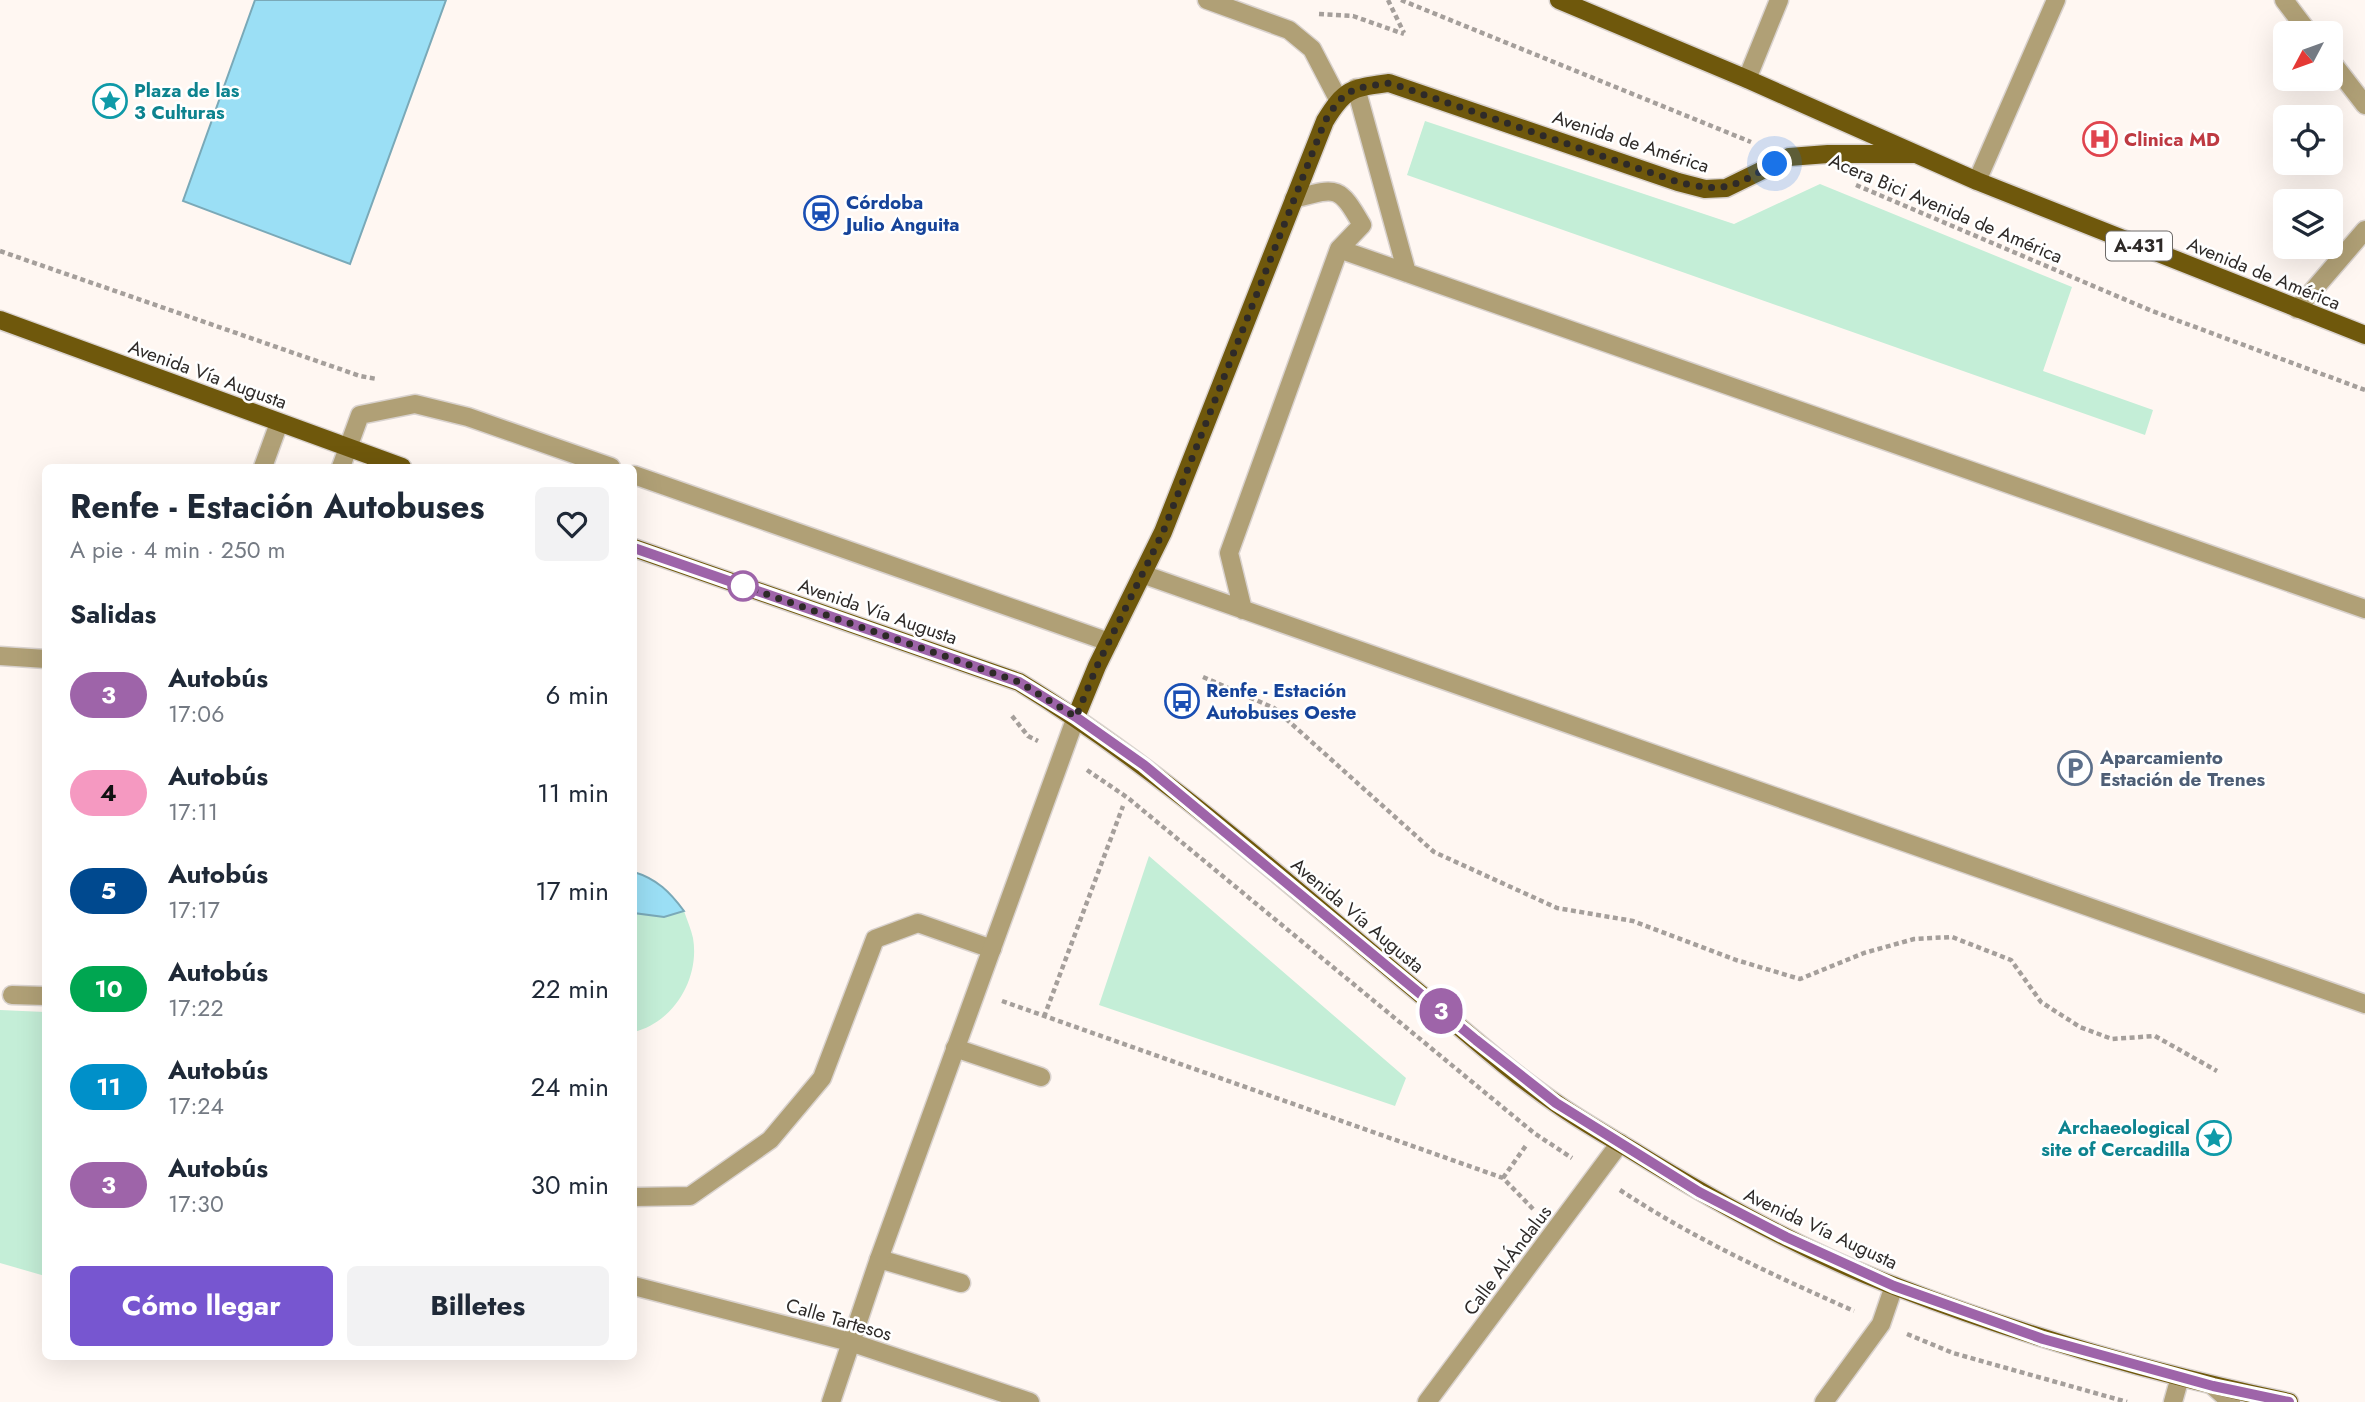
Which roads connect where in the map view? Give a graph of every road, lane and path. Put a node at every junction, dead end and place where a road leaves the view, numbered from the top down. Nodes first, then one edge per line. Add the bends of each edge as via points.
1 (1207, 0) edge
2 (1388, 0) edge
3 (1401, 0) edge
4 (1559, 0) edge
5 (1779, 0) edge
6 (2056, 0) edge
7 (2284, 0) edge
8 (1317, 14) dead end
9 (2300, 21) edge
10 (2343, 77) edge
11 (1747, 79) junction
12 (1356, 88) junction
13 (1338, 99) junction
14 (2365, 105) edge
15 (1914, 153) junction
16 (1789, 157) junction
17 (1977, 181) junction
18 (1852, 183) dead end
19 (1294, 199) junction
20 (2365, 230) edge
21 (1339, 250) junction
22 (1407, 273) junction
23 (2297, 309) junction
24 (0, 320) edge
25 (2365, 335) edge
26 (2365, 390) edge
27 (279, 423) junction
28 (348, 448) junction
29 (264, 464) edge
30 (342, 464) edge
31 (393, 464) edge
32 (602, 464) edge
33 (637, 476) edge
34 (637, 549) edge
35 (1142, 575) junction
36 (2365, 609) edge
37 (1243, 610) junction
38 (1109, 642) junction
39 (0, 656) edge
40 (42, 659) edge
41 (1203, 677) dead end
42 (1076, 717) junction
43 (1124, 806) dead end
44 (992, 949) junction
45 (975, 992) junction
46 (12, 995) dead end
47 (42, 996) edge
48 (2365, 1004) edge
49 (1044, 1017) junction
50 (955, 1048) junction
51 (2217, 1071) dead end
52 (1041, 1077) dead end
53 (1620, 1143) junction
54 (1527, 1144) dead end
55 (1503, 1178) junction
56 (637, 1197) edge
57 (1555, 1231) junction
58 (878, 1259) junction
59 (961, 1283) dead end
60 (1894, 1286) junction
61 (637, 1287) edge
62 (849, 1342) junction
63 (2179, 1377) junction
64 (2213, 1386) junction
65 (831, 1402) edge
66 (1030, 1402) edge
67 (1427, 1402) edge
68 (1824, 1402) edge
69 (2173, 1402) edge
70 (2231, 1402) edge
71 (2289, 1402) edge

1 - 13 street via 1289,30 1312,49
2 - 8 path via 1404,34 1353,16
3 - 16 path
4 - 11 main road, Avenida de América / A-431
5 - 11 street
6 - 17 street
7 - 9 street
10 - 14 street
11 - 15 main road, Avenida de América / A-431
12 - 13 main road, Avenida de América
12 - 16 main road, Avenida de América via 1390,83 1705,188 1726,188
12 - 22 street
13 - 19 main road
15 - 16 main road, Avenida de América
15 - 17 main road, Avenida de América / A-431
17 - 23 main road, Avenida de América / A-431
18 - 26 path, Acera Bici Avenida de América via 2152,311
19 - 21 street via 1327,190 1346,197 1362,225
19 - 35 main road
20 - 23 street
21 - 22 street
21 - 37 street via 1229,553
22 - 36 street
23 - 25 main road, Avenida de América / A-431
24 - 27 main road, Avenida Vía Augusta
27 - 28 main road, Avenida Vía Augusta
27 - 29 street
28 - 30 street
28 - 31 main road, Avenida Vía Augusta
28 - 32 street via 360,415 415,404 468,417
33 - 38 street
34 - 42 main road, Avenida Vía Augusta via 1019,682
35 - 37 street
35 - 38 main road
37 - 48 street
38 - 42 main road
39 - 40 street
41 - 51 path via 1274,709 1434,852 1557,908 1633,921 1800,979 1914,939 1952,937 2011,960 2041,1002 2080,1027 2112,1039 2155,1036
42 - 44 street
42 - 53 main road, Avenida Vía Augusta via 1144,765 1526,1080
43 - 49 path
44 - 45 street
44 - 56 street via 918,923 875,939 822,1078 770,1140 690,1196
45 - 49 path
45 - 50 street
46 - 47 street
49 - 55 path
50 - 52 street
50 - 58 street
53 - 57 street, Calle Al-Ándalus
53 - 60 main road, Avenida Vía Augusta via 1748,1218
54 - 55 path
55 - 57 path
57 - 67 street, Calle Al-Ándalus
58 - 59 street
58 - 62 street
60 - 63 main road, Avenida Vía Augusta via 2043,1339
60 - 68 street via 1881,1324
61 - 62 street, Calle Tartesos
62 - 65 street
62 - 66 street, Calle Tartesos
63 - 64 main road, Avenida Vía Augusta
63 - 69 street
64 - 70 street
64 - 71 main road, Avenida Vía Augusta

